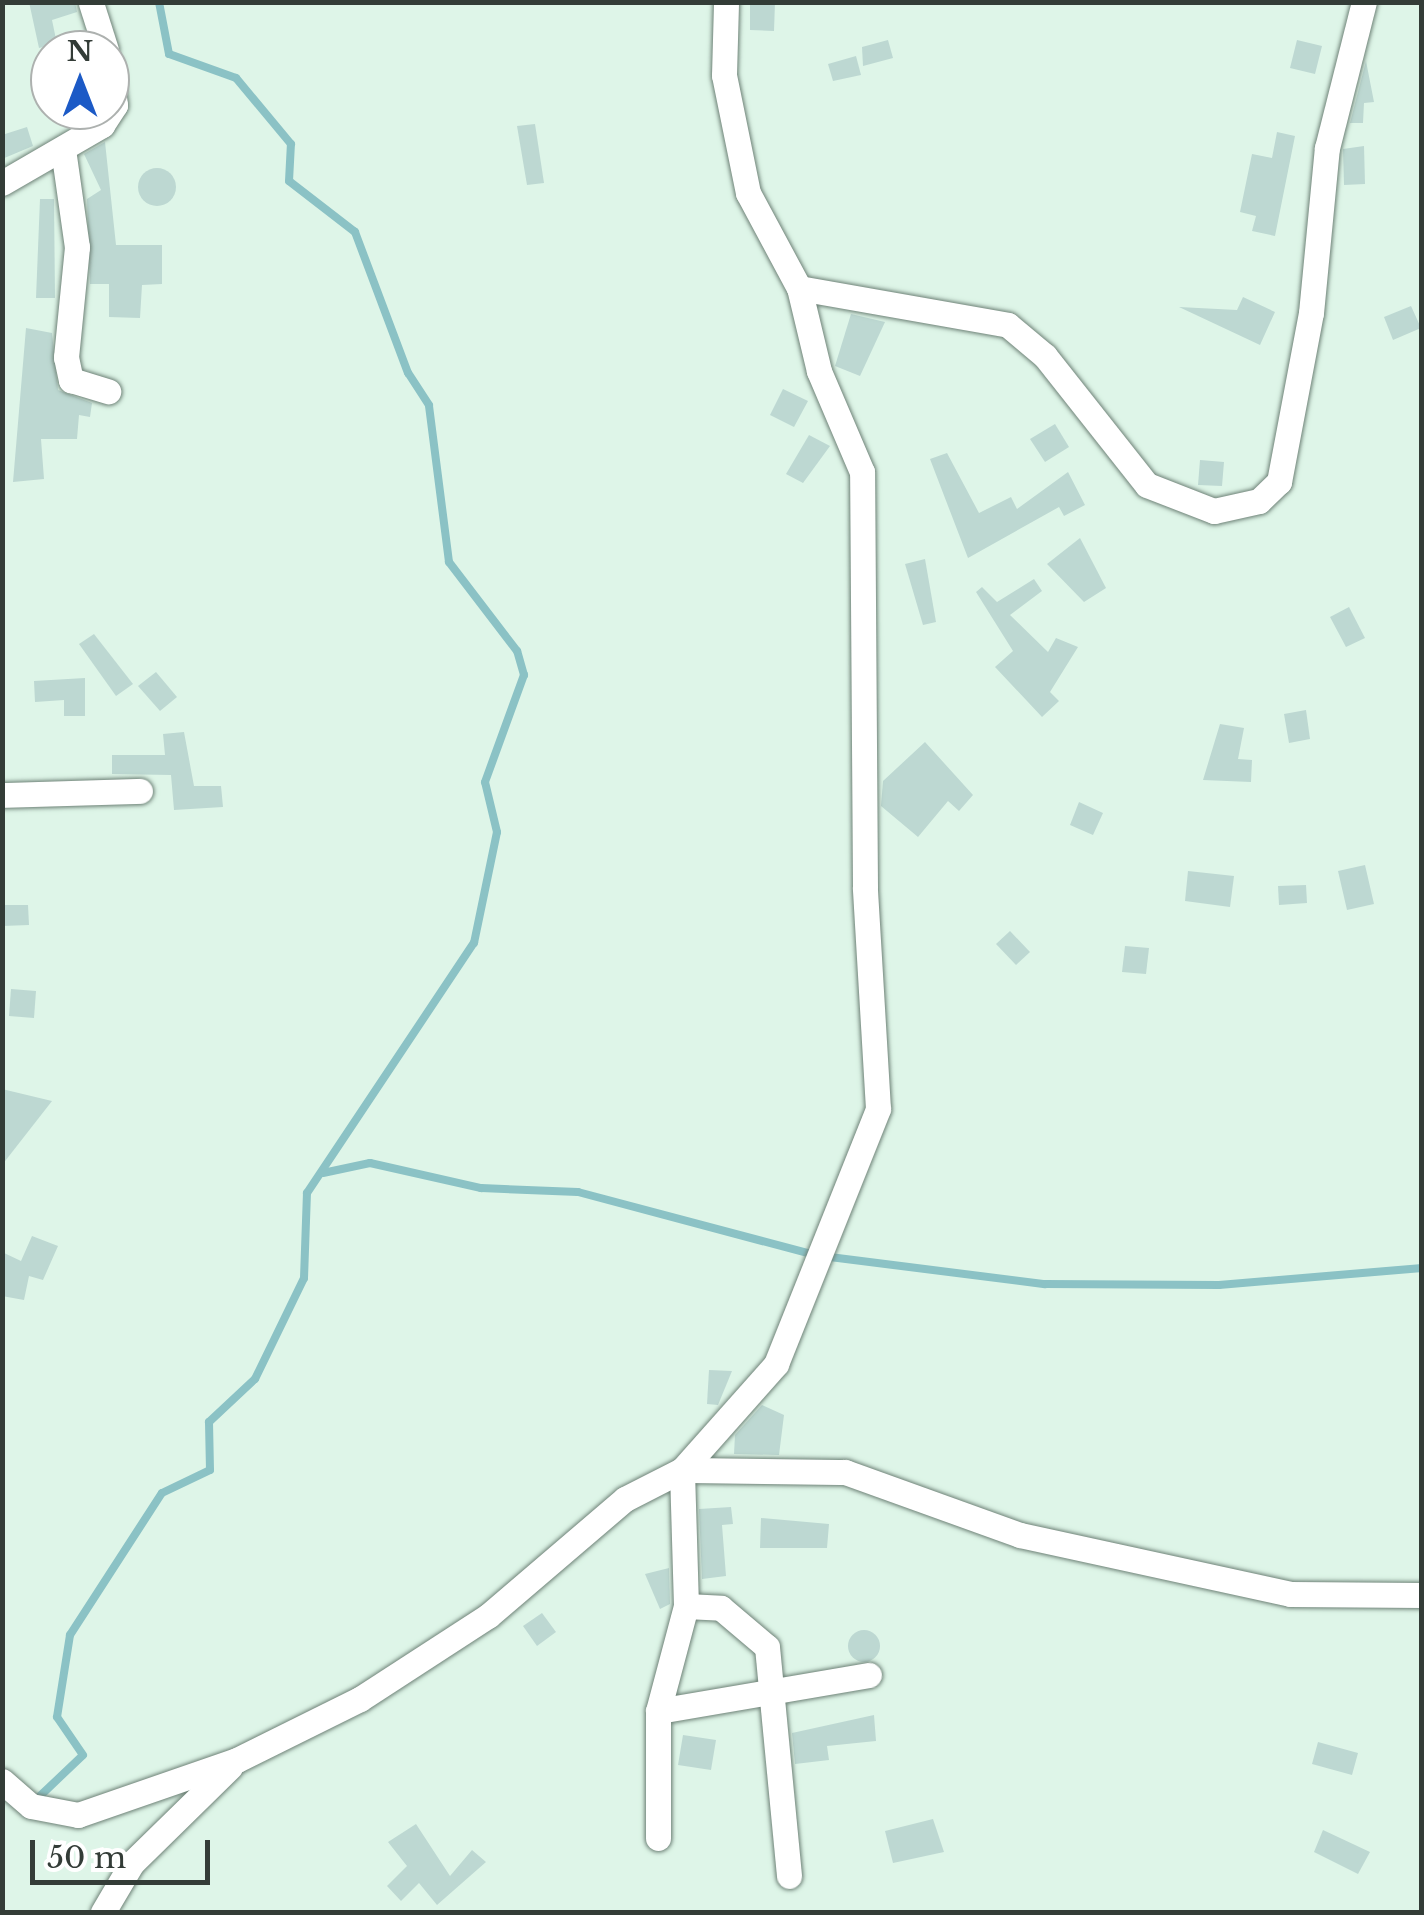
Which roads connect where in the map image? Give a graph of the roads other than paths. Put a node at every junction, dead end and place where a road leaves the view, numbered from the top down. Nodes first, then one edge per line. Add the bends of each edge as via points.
1 (91, 2) edge
2 (726, 2) edge
3 (1364, 2) edge
4 (100, 30) edge
5 (85, 130) edge
6 (63, 149) junction
7 (2, 183) edge
8 (798, 288) junction
9 (108, 391) dead end
10 (140, 791) dead end
11 (2, 795) edge
12 (682, 1470) junction
13 (1422, 1595) edge
14 (686, 1606) junction
15 (870, 1675) dead end
16 (767, 1698) junction
17 (658, 1711) junction
18 (237, 1760) junction
19 (2, 1780) edge
20 (658, 1838) dead end
21 (789, 1876) dead end
22 (103, 1912) edge

1 - 4 street
2 - 8 street via 724,75 748,193
3 - 8 street via 1327,148 1311,313 1279,482 1259,501 1214,511 1147,485 1045,356 1008,326
5 - 6 street
6 - 7 street
6 - 9 street via 77,248 66,357 71,380
8 - 12 street via 818,371 862,472 868,544 864,887 878,1109 758,1393 707,1432
10 - 11 street
12 - 13 street via 845,1472 1020,1535 1290,1594
12 - 14 street
12 - 18 street via 625,1499 488,1616 360,1699
14 - 16 street via 721,1608 751,1627 767,1647
14 - 17 street
15 - 16 street via 817,1678
16 - 17 street
16 - 21 street
17 - 20 street
18 - 19 street via 78,1815 31,1806
18 - 22 street via 132,1863

